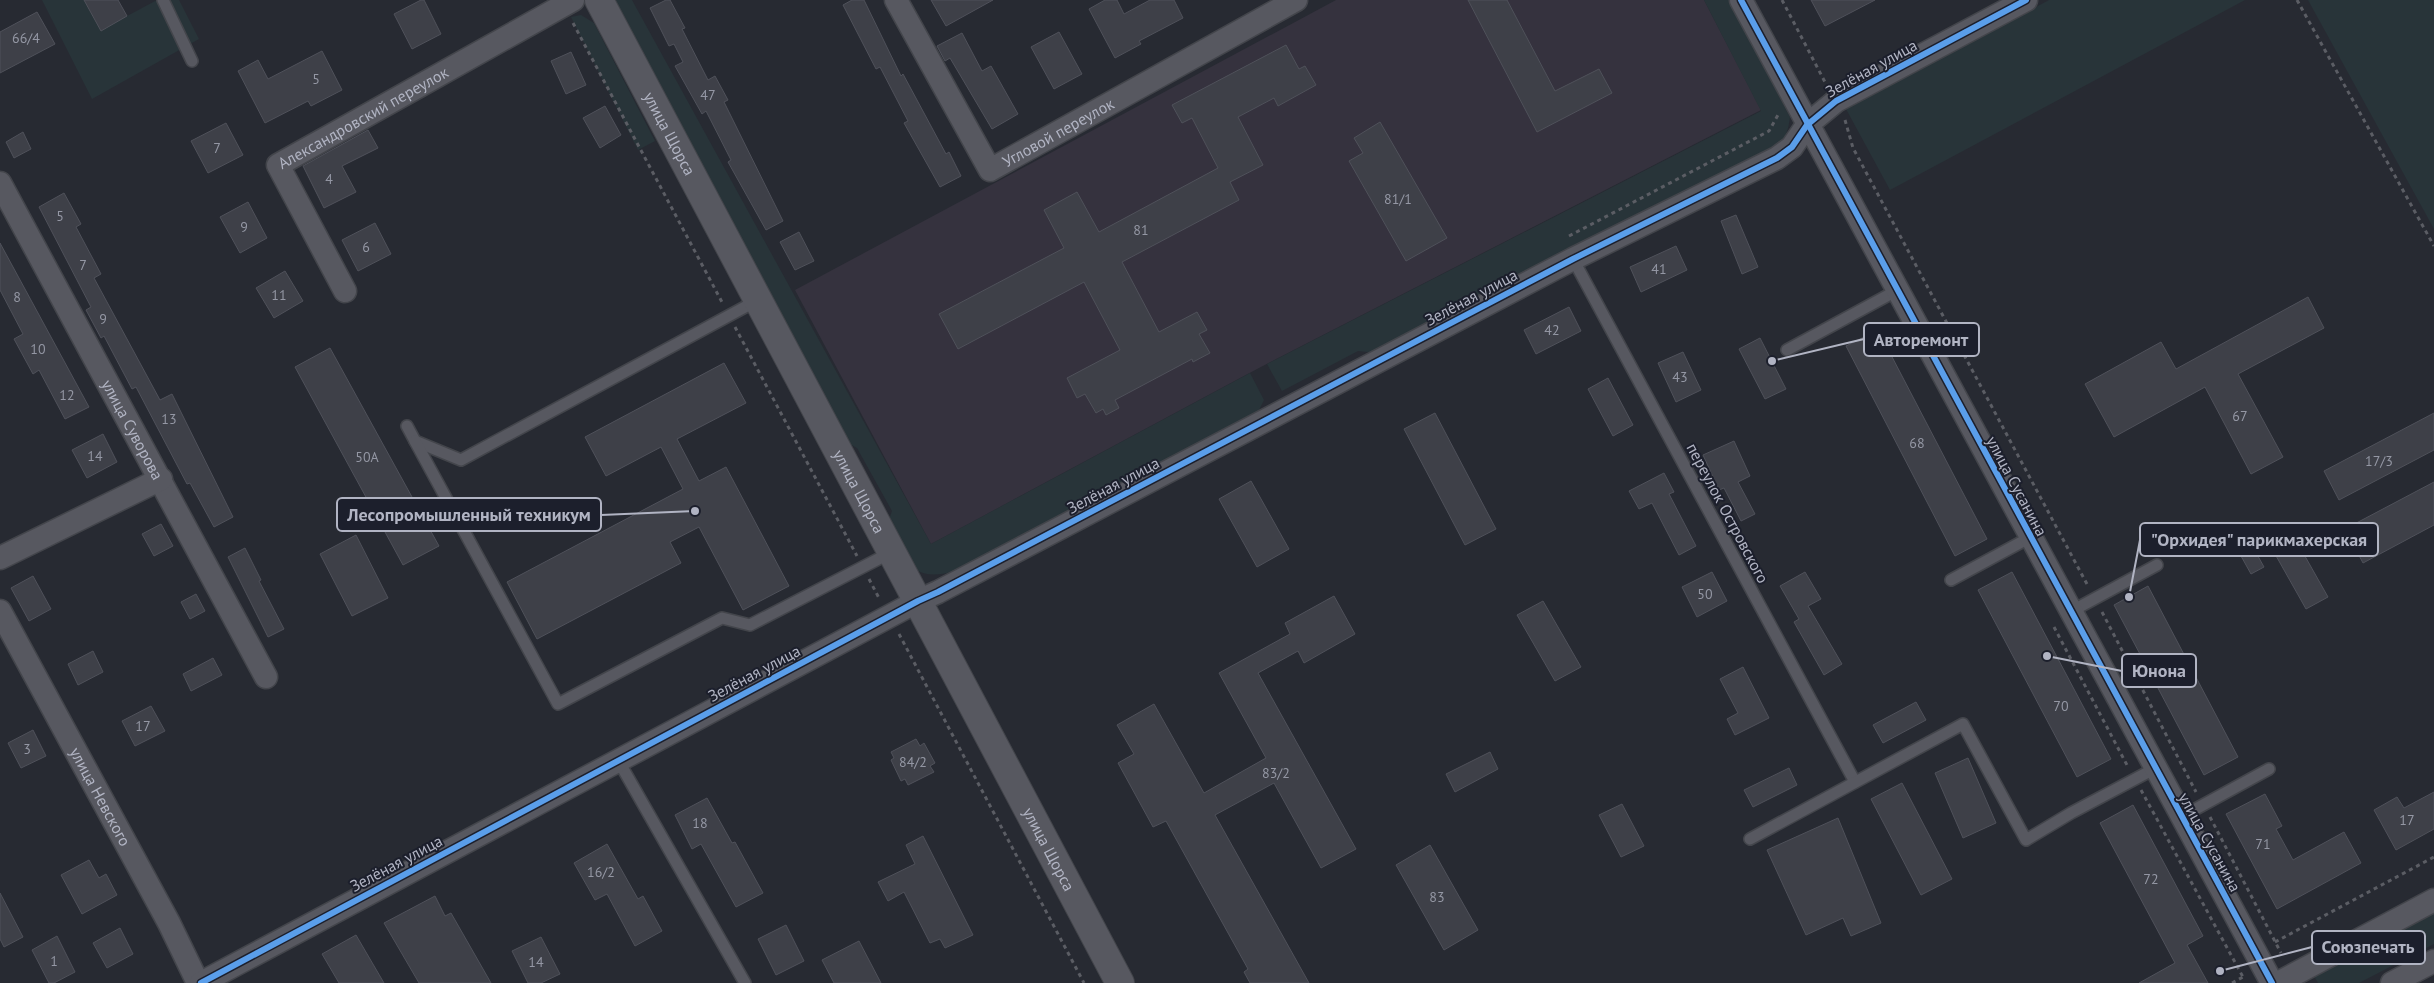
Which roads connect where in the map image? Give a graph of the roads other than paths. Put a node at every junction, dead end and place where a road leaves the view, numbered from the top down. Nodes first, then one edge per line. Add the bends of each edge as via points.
1 (163, 0) edge
2 (599, 0) edge
3 (896, 0) edge
4 (1296, 0) edge
5 (1741, 0) edge
6 (2026, 0) edge
7 (569, 2) edge
8 (192, 61) dead end
9 (1807, 125) junction
10 (0, 183) edge
11 (1574, 259) junction
12 (345, 291) dead end
13 (1896, 291) junction
14 (758, 300) junction
15 (1788, 350) dead end
16 (407, 426) dead end
17 (415, 441) junction
18 (161, 479) junction
19 (2030, 538) junction
20 (892, 552) junction
21 (0, 558) edge
22 (2157, 565) dead end
23 (1951, 580) dead end
24 (918, 601) junction
25 (0, 612) edge
26 (2070, 612) junction
27 (266, 677) dead end
28 (618, 760) junction
29 (2154, 769) junction
30 (2268, 769) dead end
31 (1855, 782) junction
32 (2181, 817) junction
33 (1750, 839) dead end
34 (2434, 900) edge
35 (2434, 961) edge
36 (2286, 979) edge
37 (200, 983) edge
38 (745, 983) edge
39 (1120, 983) edge
40 (2272, 983) edge
41 (2392, 983) edge

1 - 8 lane
2 - 14 street, улица Щорса
3 - 4 street, Угловой переулок via 990,170
5 - 9 street, улица Сусанина
6 - 9 street, Зелёная улица via 1836,101
7 - 12 street, Александровский переулок via 278,165
9 - 11 street, Зелёная улица via 1792,147 1777,158
9 - 13 street, улица Сусанина
10 - 18 street, улица Суворова
11 - 24 street, Зелёная улица
11 - 31 lane, переулок Островского
13 - 15 lane
13 - 19 street, улица Сусанина
14 - 17 lane via 461,460
14 - 20 street, улица Щорса
16 - 17 lane
17 - 20 lane via 558,704 722,618 750,625
18 - 21 street
18 - 27 street, улица Суворова
19 - 23 lane
19 - 26 street, улица Сусанина
20 - 24 street, улица Щорса
22 - 26 lane
24 - 28 street, Зелёная улица
24 - 39 street, улица Щорса
25 - 37 street, улица Невского
26 - 29 street, улица Сусанина
28 - 37 street, Зелёная улица
28 - 38 lane
29 - 31 lane via 2026,840 1963,724
29 - 32 street, улица Сусанина
30 - 32 lane
31 - 33 lane
32 - 40 street, улица Сусанина
34 - 36 street
35 - 41 street

